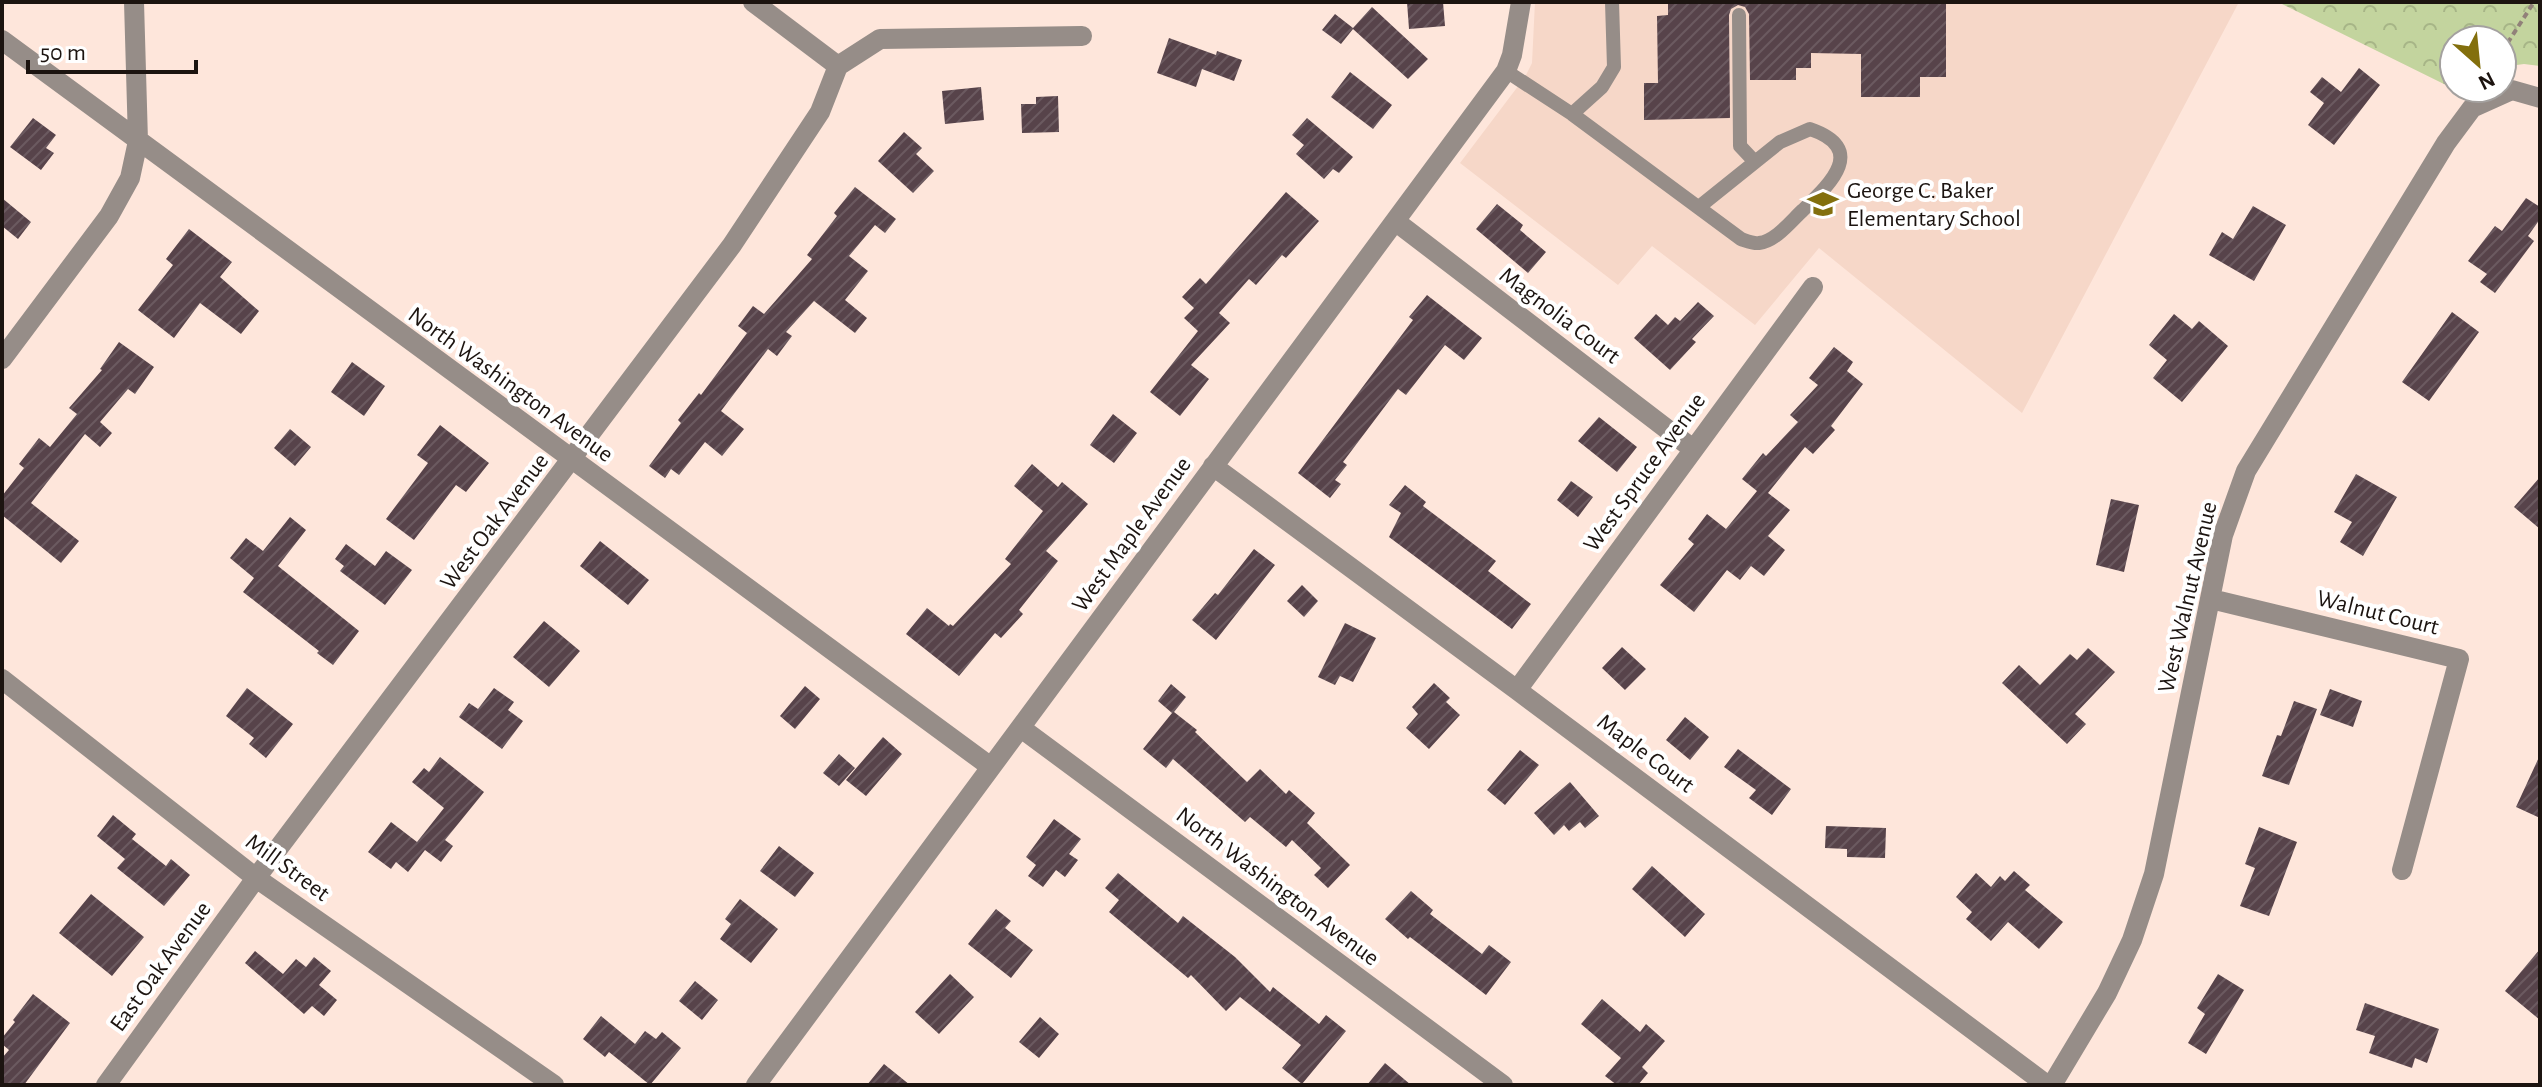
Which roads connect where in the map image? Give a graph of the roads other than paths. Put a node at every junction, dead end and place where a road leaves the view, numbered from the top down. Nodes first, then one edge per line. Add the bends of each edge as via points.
1 (134, 2) edge
2 (753, 2) edge
3 (1521, 2) edge
4 (1612, 2) edge
5 (1739, 15) dead end
6 (1082, 36) dead end
7 (2, 40) edge
8 (838, 66) junction
9 (1506, 71) junction
10 (2540, 98) edge
11 (1572, 114) junction
12 (138, 141) junction
13 (1755, 162) junction
14 (1699, 207) junction
15 (1395, 221) junction
16 (1813, 287) dead end
17 (2, 359) edge
18 (1693, 449) junction
19 (572, 461) junction
20 (1213, 466) junction
21 (2211, 599) junction
22 (2, 679) edge
23 (1517, 690) junction
24 (1021, 728) junction
25 (991, 767) junction
26 (2402, 870) dead end
27 (256, 878) junction
28 (1491, 1081) edge
29 (106, 1085) edge
30 (554, 1085) edge
31 (756, 1085) edge
32 (2050, 1085) edge

1 - 12 street
2 - 8 street
3 - 9 street, West Maple Avenue
4 - 11 lane via 1614,67 1602,87
5 - 13 lane via 1740,146
6 - 8 street via 880,39
7 - 12 street, North Washington Avenue
8 - 19 street, West Oak Avenue via 820,112 732,245
9 - 11 lane
9 - 15 street, West Maple Avenue
10 - 21 street, West Walnut Avenue via 2512,90 2472,108 2446,143 2246,471 2223,535
11 - 14 lane
12 - 17 street via 130,178 109,216
12 - 19 street, North Washington Avenue
13 - 14 lane
13 - 14 lane via 1780,142 1810,129 1828,135 1838,148 1841,165 1813,201 1773,238 1757,244 1741,239
15 - 18 street, Magnolia Court
15 - 20 street, West Maple Avenue
16 - 18 street, West Spruce Avenue
18 - 23 street, West Spruce Avenue
19 - 25 street, North Washington Avenue
19 - 27 street, West Oak Avenue
20 - 23 street, Maple Court
20 - 24 street, West Maple Avenue
21 - 26 street, Walnut Court via 2459,659
21 - 32 street, West Walnut Avenue via 2154,874 2107,993
22 - 27 street, Mill Street
23 - 32 street, Maple Court
24 - 25 street, West Maple Avenue
24 - 28 street, North Washington Avenue
25 - 31 street, West Maple Avenue
27 - 29 street, East Oak Avenue
27 - 30 street, Mill Street

